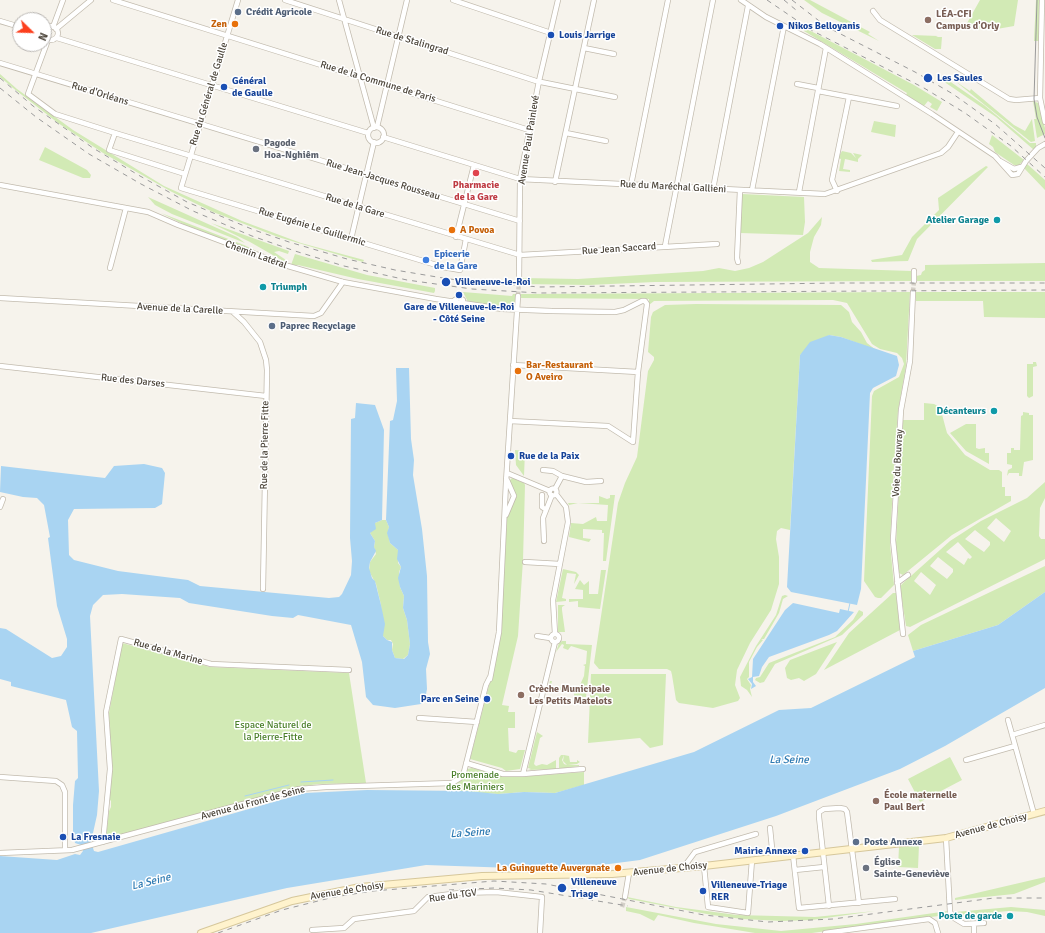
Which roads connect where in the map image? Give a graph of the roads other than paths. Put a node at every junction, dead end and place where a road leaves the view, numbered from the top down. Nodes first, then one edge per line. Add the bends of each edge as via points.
1 (63, 0) edge
2 (91, 0) edge
3 (113, 0) edge
4 (238, 0) edge
5 (285, 0) edge
6 (339, 0) edge
7 (407, 0) edge
8 (453, 0) edge
9 (558, 0) edge
10 (594, 0) edge
11 (668, 0) edge
12 (713, 0) edge
13 (741, 0) edge
14 (1042, 0) edge
15 (748, 6) junction
16 (873, 12) dead end
17 (344, 19) junction
18 (0, 21) edge
19 (12, 25) edge
20 (784, 26) junction
21 (55, 28) junction
22 (551, 33) junction
23 (227, 35) junction
24 (399, 37) junction
25 (57, 38) junction
26 (52, 40) edge
27 (584, 48) junction
28 (826, 48) junction
29 (43, 52) edge
30 (614, 54) dead end
31 (1044, 56) edge
32 (0, 63) edge
33 (35, 74) junction
34 (360, 77) junction
35 (539, 81) junction
36 (797, 84) dead end
37 (387, 85) junction
38 (212, 86) junction
39 (576, 89) junction
40 (818, 91) junction
41 (615, 97) dead end
42 (849, 97) junction
43 (1040, 98) junction
44 (897, 106) dead end
45 (1045, 122) edge
46 (201, 124) junction
47 (376, 128) junction
48 (530, 130) junction
49 (566, 132) junction
50 (958, 132) junction
51 (115, 133) junction
52 (368, 133) junction
53 (383, 137) junction
54 (606, 141) dead end
55 (374, 142) junction
56 (1045, 144) edge
57 (191, 156) junction
58 (474, 165) junction
59 (185, 174) junction
60 (367, 174) junction
61 (520, 179) junction
62 (555, 182) junction
63 (0, 185) edge
64 (631, 185) junction
65 (677, 187) junction
66 (181, 188) joint
67 (713, 189) junction
68 (740, 190) junction
69 (752, 190) junction
70 (837, 191) junction
71 (799, 192) junction
72 (464, 204) junction
73 (359, 206) junction
74 (126, 208) junction
75 (520, 221) junction
76 (456, 236) junction
77 (351, 239) junction
78 (466, 239) junction
79 (717, 244) dead end
80 (666, 246) junction
81 (520, 255) junction
82 (738, 262) dead end
83 (110, 268) dead end
84 (914, 271) dead end
85 (914, 281) tunnel mouth
86 (343, 282) junction
87 (518, 282) tunnel mouth
88 (913, 292) tunnel mouth
89 (518, 296) tunnel mouth
90 (0, 298) edge
91 (518, 310) junction
92 (233, 312) junction
93 (513, 365) junction
94 (0, 366) edge
95 (638, 372) junction
96 (266, 396) junction
97 (510, 421) junction
98 (543, 470) dead end
99 (508, 473) junction
100 (562, 476) junction
101 (507, 480) junction
102 (601, 481) dead end
103 (553, 492) junction
104 (542, 495) dead end
105 (3, 499) dead end
106 (0, 507) edge
107 (545, 509) junction
108 (505, 517) junction
109 (544, 541) dead end
110 (525, 562) dead end
111 (560, 564) junction
112 (908, 575) dead end
113 (897, 583) junction
114 (263, 589) dead end
115 (555, 634) junction
116 (903, 634) dead end
117 (536, 636) dead end
118 (550, 638) junction
119 (555, 642) junction
120 (349, 670) dead end
121 (419, 718) dead end
122 (478, 719) junction
123 (1008, 720) dead end
124 (1045, 725) edge
125 (1012, 735) junction
126 (1015, 746) junction
127 (966, 760) dead end
128 (466, 763) junction
129 (584, 769) dead end
130 (523, 774) junction
131 (0, 777) edge
132 (1045, 811) edge
133 (1034, 814) junction
134 (770, 828) dead end
135 (756, 834) dead end
136 (946, 838) junction
137 (103, 842) junction
138 (852, 848) junction
139 (66, 850) junction
140 (822, 852) junction
141 (0, 853) edge
142 (793, 855) junction
143 (773, 858) junction
144 (752, 860) junction
145 (704, 866) junction
146 (687, 867) junction
147 (824, 867) junction
148 (795, 870) junction
149 (629, 873) junction
150 (625, 897) tunnel mouth
151 (895, 899) dead end
152 (859, 903) junction
153 (829, 906) junction
154 (984, 923) dead end
155 (974, 925) junction
156 (312, 930) dead end
157 (201, 933) edge
158 (540, 933) edge
159 (825, 933) edge
160 (938, 933) edge
161 (974, 933) edge

1 - 21 street
2 - 21 street
3 - 23 street, Rue de la Commune de Paris
4 - 23 street, Rue du Général de Gaulle
5 - 17 street, Rue de Stalingrad
6 - 17 street
7 - 24 street
8 - 22 street
9 - 22 street, Avenue Paul Painlevé
10 - 27 street
11 - 64 street
12 - 65 street
13 - 15 street
14 - 31 street
15 - 20 street
15 - 67 street
16 - 43 street via 880,20 1010,98
17 - 24 street, Rue de Stalingrad
17 - 34 street
18 - 19 street
20 - 28 street
20 - 69 street
21 - 25 street
22 - 35 street, Avenue Paul Painlevé
23 - 34 street, Rue de la Commune de Paris
23 - 38 street, Rue du Général de Gaulle
24 - 35 street, Rue de Stalingrad
24 - 37 street
25 - 26 street
25 - 38 street
27 - 30 street
27 - 39 street
28 - 40 street
28 - 50 street
29 - 33 street
31 - 43 street
32 - 33 street, Rue d'Orléans
33 - 46 street, Rue d'Orléans
33 - 51 street, Rue de la Gare via 28,94 56,114
34 - 37 street, Rue de la Commune de Paris
34 - 47 street
35 - 39 street, Rue de Stalingrad
35 - 48 street, Avenue Paul Painlevé
36 - 40 street
37 - 47 street
37 - 48 street, Rue de la Commune de Paris
38 - 46 street, Rue du Général de Gaulle
38 - 52 street
39 - 41 street, Rue de Stalingrad
39 - 49 street
40 - 42 street
40 - 71 street
42 - 44 street
42 - 70 street via 832,180
43 - 45 street
46 - 57 street, Rue du Général de Gaulle
46 - 60 street, Rue Jean-Jacques Rousseau
47 - 52 street
47 - 53 street via 381,130
48 - 61 street, Avenue Paul Painlevé
49 - 54 street
49 - 62 street
50 - 56 street via 1013,168 1020,168
50 - 70 street, Rue du Maréchal Gallieni via 941,153
51 - 57 street, Rue de la Gare
51 - 59 street via 109,150
52 - 55 street via 370,140
53 - 55 street
53 - 58 street, Rue du Maréchal Gallieni
55 - 60 street
57 - 59 street, Rue du Général de Gaulle
57 - 73 street, Rue de la Gare
58 - 61 street, Rue du Maréchal Gallieni
58 - 72 street
59 - 66 street, Rue du Général de Gaulle
60 - 72 street, Rue Jean-Jacques Rousseau
60 - 73 street
61 - 62 street, Rue du Maréchal Gallieni
61 - 75 street, Avenue Paul Painlevé
62 - 64 street, Rue du Maréchal Gallieni
63 - 74 street, Chemin Latéral
64 - 65 street, Rue du Maréchal Gallieni
65 - 67 street, Rue du Maréchal Gallieni
65 - 80 street
66 - 77 street, Rue Eugénie Le Guillermic
67 - 68 street, Rue du Maréchal Gallieni
68 - 69 street, Rue du Maréchal Gallieni
68 - 82 street
69 - 71 street, Rue du Maréchal Gallieni
70 - 71 street, Rue du Maréchal Gallieni via 825,194
72 - 75 street, Rue Jean-Jacques Rousseau
72 - 76 street
73 - 76 street, Rue de la Gare
73 - 77 street
74 - 83 street
74 - 86 street, Chemin Latéral via 148,212 260,256
75 - 81 street, Avenue Paul Painlevé
76 - 78 street, Rue de la Gare
77 - 78 street, Rue Eugénie Le Guillermic via 460,270
78 - 81 street, Rue de la Gare
79 - 80 street, Rue Jean Saccard
80 - 81 street, Rue Jean Saccard
81 - 87 street, Avenue Paul Painlevé
84 - 85 street
86 - 91 street, Chemin Latéral via 452,302
86 - 92 street, Avenue de la Carelle via 321,313 316,316
88 - 113 street, Voie du Bouvray via 910,361 901,410 893,540
89 - 91 street
90 - 92 street, Avenue de la Carelle
91 - 93 street
91 - 95 street, Chemin Latéral via 615,312 642,301 647,304
92 - 96 street, Rue de la Pierre Fitte via 260,342 266,360
93 - 95 street
93 - 97 street
94 - 96 street, Rue des Darses
95 - 97 street via 633,442 608,426
96 - 114 street, Rue de la Pierre Fitte
97 - 99 street
98 - 100 street
99 - 101 street
99 - 103 street
100 - 102 street via 586,482
100 - 103 street
101 - 108 street
101 - 108 street via 514,497
103 - 107 street
103 - 111 street via 564,502 568,517
104 - 107 street via 542,507
105 - 106 street
107 - 109 street
108 - 122 street via 499,632
110 - 111 street
111 - 115 street via 553,600
112 - 113 street
113 - 116 street, Voie du Bouvray
115 - 118 street
115 - 119 street via 559,639
117 - 118 street
118 - 119 street
119 - 130 street
120 - 137 street, Rue de la Marine via 211,664 121,639 106,712 110,770
121 - 122 street
122 - 128 street
123 - 125 street
124 - 125 street
125 - 126 street
126 - 127 street
126 - 133 street
128 - 130 street via 503,774
128 - 137 street, Avenue du Front de Seine via 460,778 447,784 326,786 299,790
129 - 130 street
131 - 139 street via 56,781 62,785 66,792
132 - 133 main road, Avenue de Choisy
133 - 136 main road, Avenue de Choisy
134 - 143 street
135 - 146 street via 695,852 686,864
136 - 138 main road, Avenue de Choisy
136 - 155 street via 950,912 958,921
137 - 139 street, Avenue du Front de Seine
138 - 140 main road, Avenue de Choisy
138 - 140 street via 847,812 840,808 824,809 819,812
138 - 152 street
139 - 141 street
140 - 142 main road, Avenue de Choisy
140 - 147 street
142 - 143 main road, Avenue de Choisy
142 - 148 street
143 - 144 main road, Avenue de Choisy
144 - 145 main road, Avenue de Choisy
144 - 145 street via 748,913 708,907
145 - 146 main road, Avenue de Choisy
146 - 149 main road, Avenue de Choisy
147 - 148 street
147 - 153 street
148 - 153 street via 799,908
149 - 150 street
149 - 157 main road, Avenue de Choisy via 482,876 360,887 292,901
151 - 152 street
152 - 153 street
154 - 155 street
155 - 161 street
156 - 158 street, Rue du TGV via 344,928 354,919 414,911 428,897 496,892 542,897
159 - 160 street via 929,919 935,924

